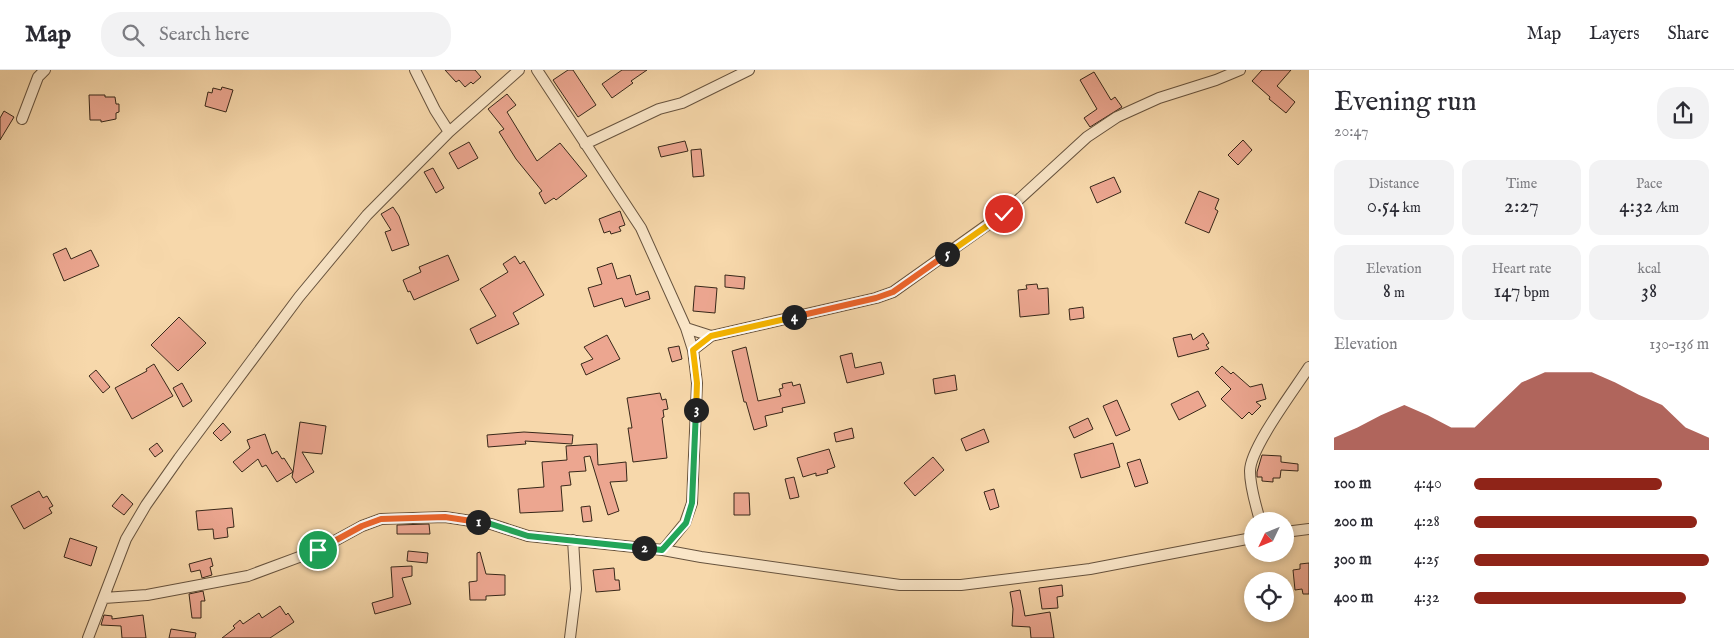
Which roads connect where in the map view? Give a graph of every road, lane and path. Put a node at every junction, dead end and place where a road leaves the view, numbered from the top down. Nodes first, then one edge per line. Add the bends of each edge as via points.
1 (45, 70) edge
2 (415, 70) edge
3 (519, 70) edge
4 (537, 70) edge
5 (749, 70) edge
6 (1240, 70) edge
7 (22, 119) dead end
8 (449, 132) junction
9 (585, 144) junction
10 (686, 328) junction
11 (711, 336) junction
12 (693, 350) junction
13 (1309, 367) edge
14 (1258, 512) edge
15 (1309, 529) edge
16 (1294, 531) edge
17 (573, 540) junction
18 (1244, 540) edge
19 (662, 550) junction
20 (104, 598) junction
21 (88, 638) edge
22 (570, 638) edge

1 - 7 street via 38,78
2 - 8 street
3 - 8 street
4 - 9 street
5 - 9 street
6 - 11 street via 1158,98 1118,117 1087,137 1004,214 893,292
8 - 20 street via 367,215 299,297 146,505 126,538
9 - 10 street via 640,228
10 - 11 street
10 - 12 street
11 - 12 street
12 - 19 street via 697,383 692,503 686,523
13 - 14 street via 1260,440 1252,458 1250,471
15 - 16 street
17 - 19 street
17 - 20 street via 528,536 491,524 445,517 381,519 318,550 248,576 147,595
17 - 22 street via 576,589
18 - 19 street via 1090,569 938,586 890,584
20 - 21 street

